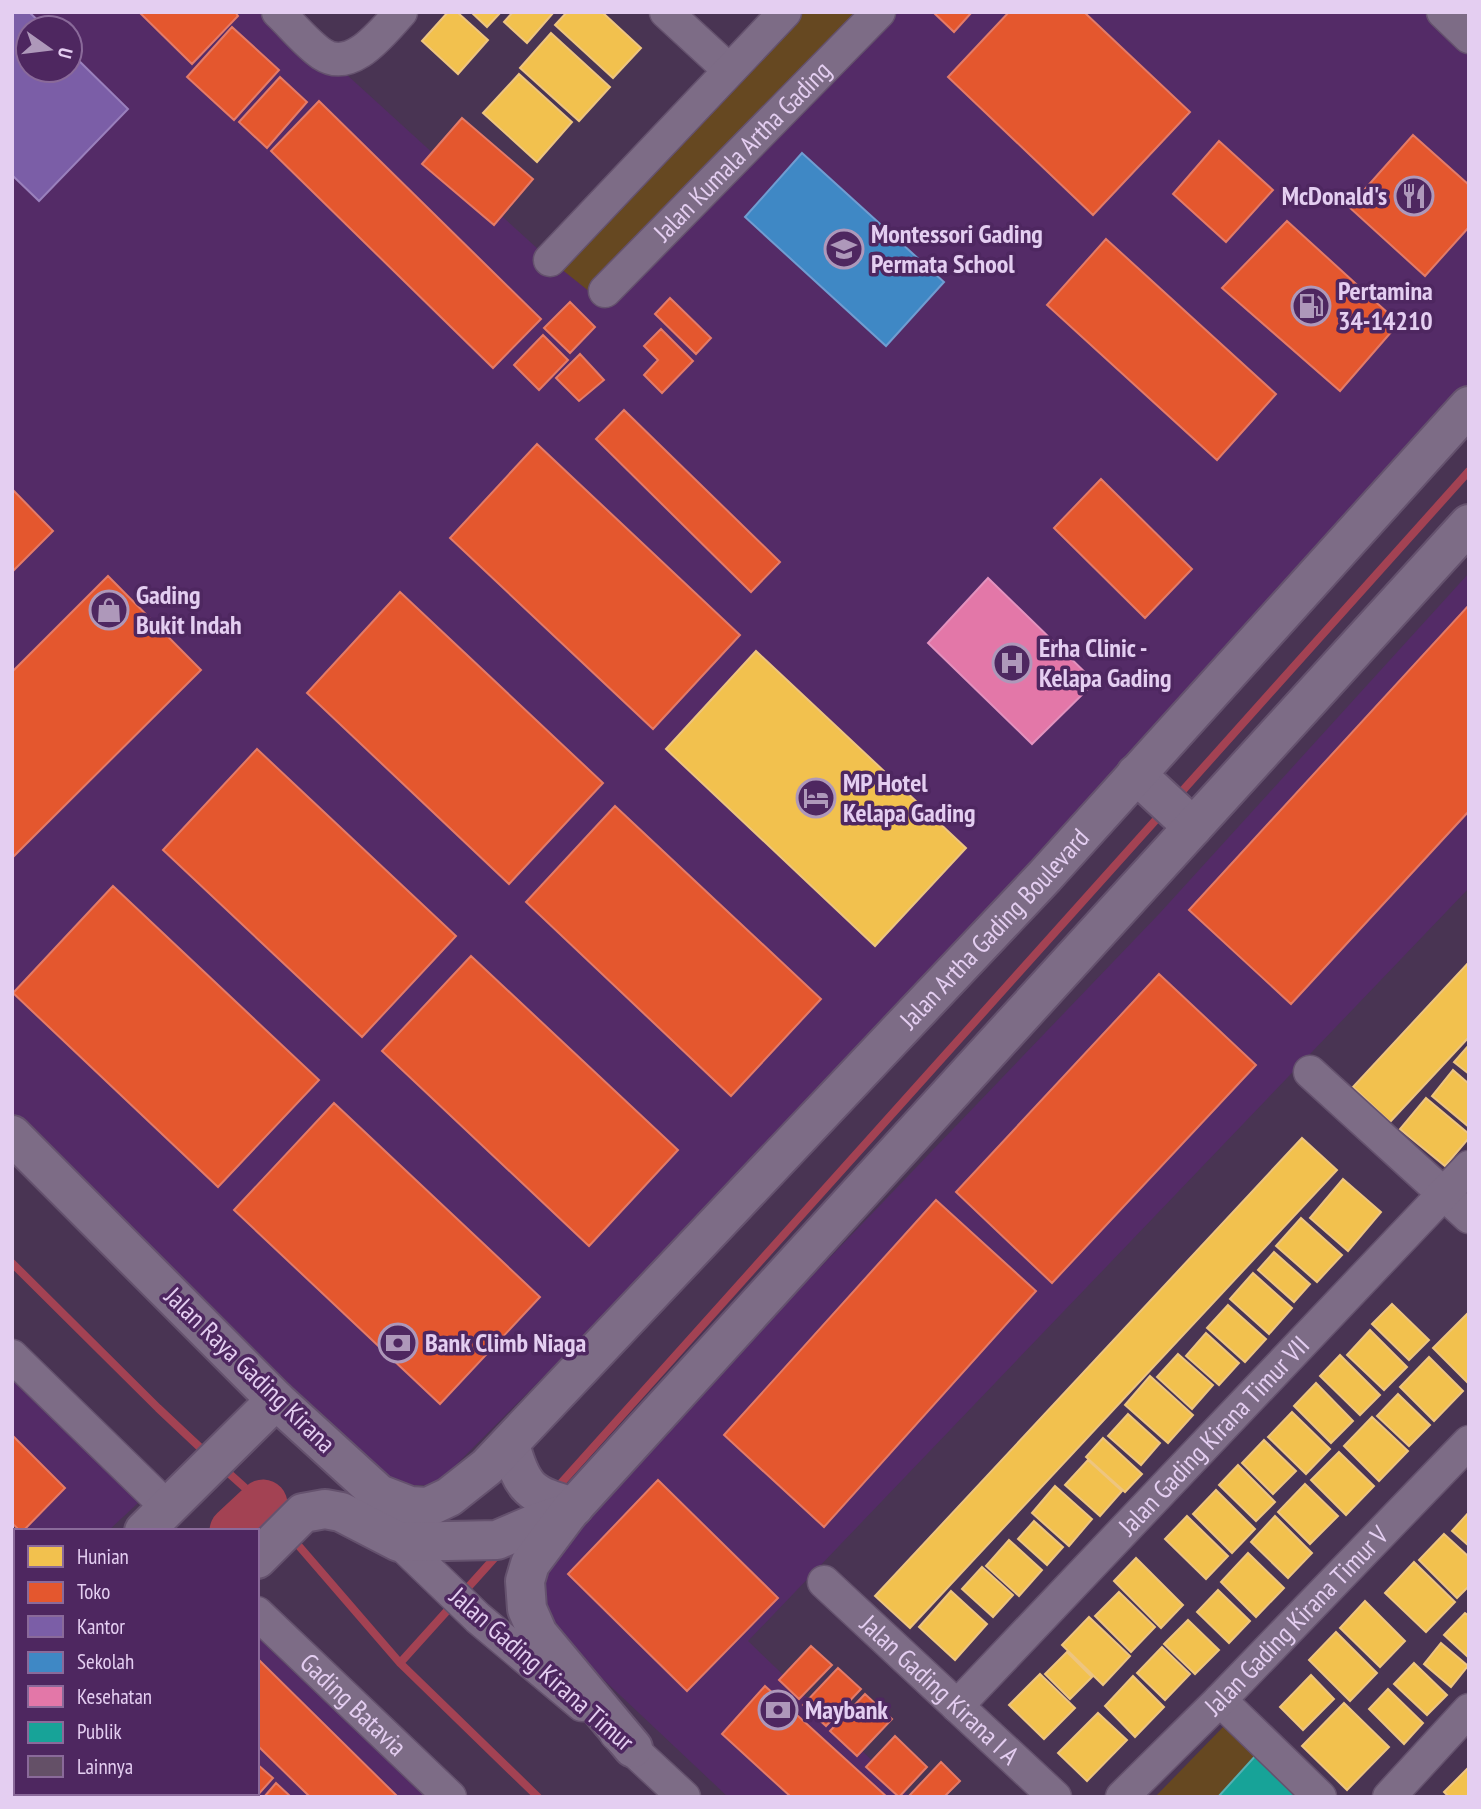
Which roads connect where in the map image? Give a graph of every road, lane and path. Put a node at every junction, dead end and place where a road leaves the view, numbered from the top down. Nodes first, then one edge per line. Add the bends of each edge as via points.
1 (278, 12) edge
2 (401, 12) edge
3 (666, 12) edge
4 (785, 12) edge
5 (880, 12) edge
6 (1443, 12) edge
7 (1469, 37) edge
8 (729, 70) junction
9 (550, 260) dead end
10 (605, 290) dead end
11 (1469, 406) edge
12 (1469, 524) edge
13 (1143, 781) junction
14 (1187, 822) junction
15 (1310, 1072) dead end
16 (12, 1135) edge
17 (1469, 1167) edge
18 (1444, 1194) junction
19 (1469, 1217) edge
20 (12, 1356) edge
21 (276, 1400) junction
22 (1469, 1443) edge
23 (512, 1451) junction
24 (163, 1511) edge
25 (551, 1516) junction
26 (399, 1542) junction
27 (259, 1557) edge
28 (824, 1581) dead end
29 (259, 1615) edge
30 (1220, 1700) junction
31 (957, 1706) junction
32 (1469, 1710) edge
33 (633, 1748) junction
34 (450, 1797) edge
35 (684, 1797) edge
36 (1055, 1797) edge
37 (1122, 1797) edge
38 (1320, 1797) edge
39 (1389, 1797) edge

1 - 2 street via 323,55 342,58 357,55
3 - 8 street
4 - 8 street
5 - 10 street, Jalan Kumala Artha Gading
6 - 7 street
8 - 9 street
11 - 13 main road, Jalan Artha Gading Boulevard
12 - 14 main road
13 - 14 main road
13 - 23 main road, Jalan Artha Gading Boulevard via 1036,886
14 - 25 main road
15 - 18 street
16 - 21 main road, Jalan Raya Gading Kirana
17 - 18 street, Jalan Gading Kirana Timur VII
18 - 19 street
18 - 31 street, Jalan Gading Kirana Timur VII
20 - 24 street
21 - 23 main road, Jalan Raya Gading Kirana via 379,1494 410,1506 428,1507 449,1497
21 - 24 main road
22 - 30 street, Jalan Gading Kirana Timur V
23 - 25 main road via 523,1480
25 - 26 main road via 497,1540
25 - 33 main road via 525,1581 527,1609 538,1634
26 - 27 main road via 325,1509 303,1513
26 - 33 street, Jalan Gading Kirana Timur via 478,1618
28 - 31 street, Jalan Gading Kirana I A
29 - 34 street, Gading Batavia
30 - 37 street, Jalan Gading Kirana Timur V
30 - 38 street
31 - 36 street, Jalan Gading Kirana I A
32 - 39 street
33 - 35 street, Jalan Gading Kirana Timur

